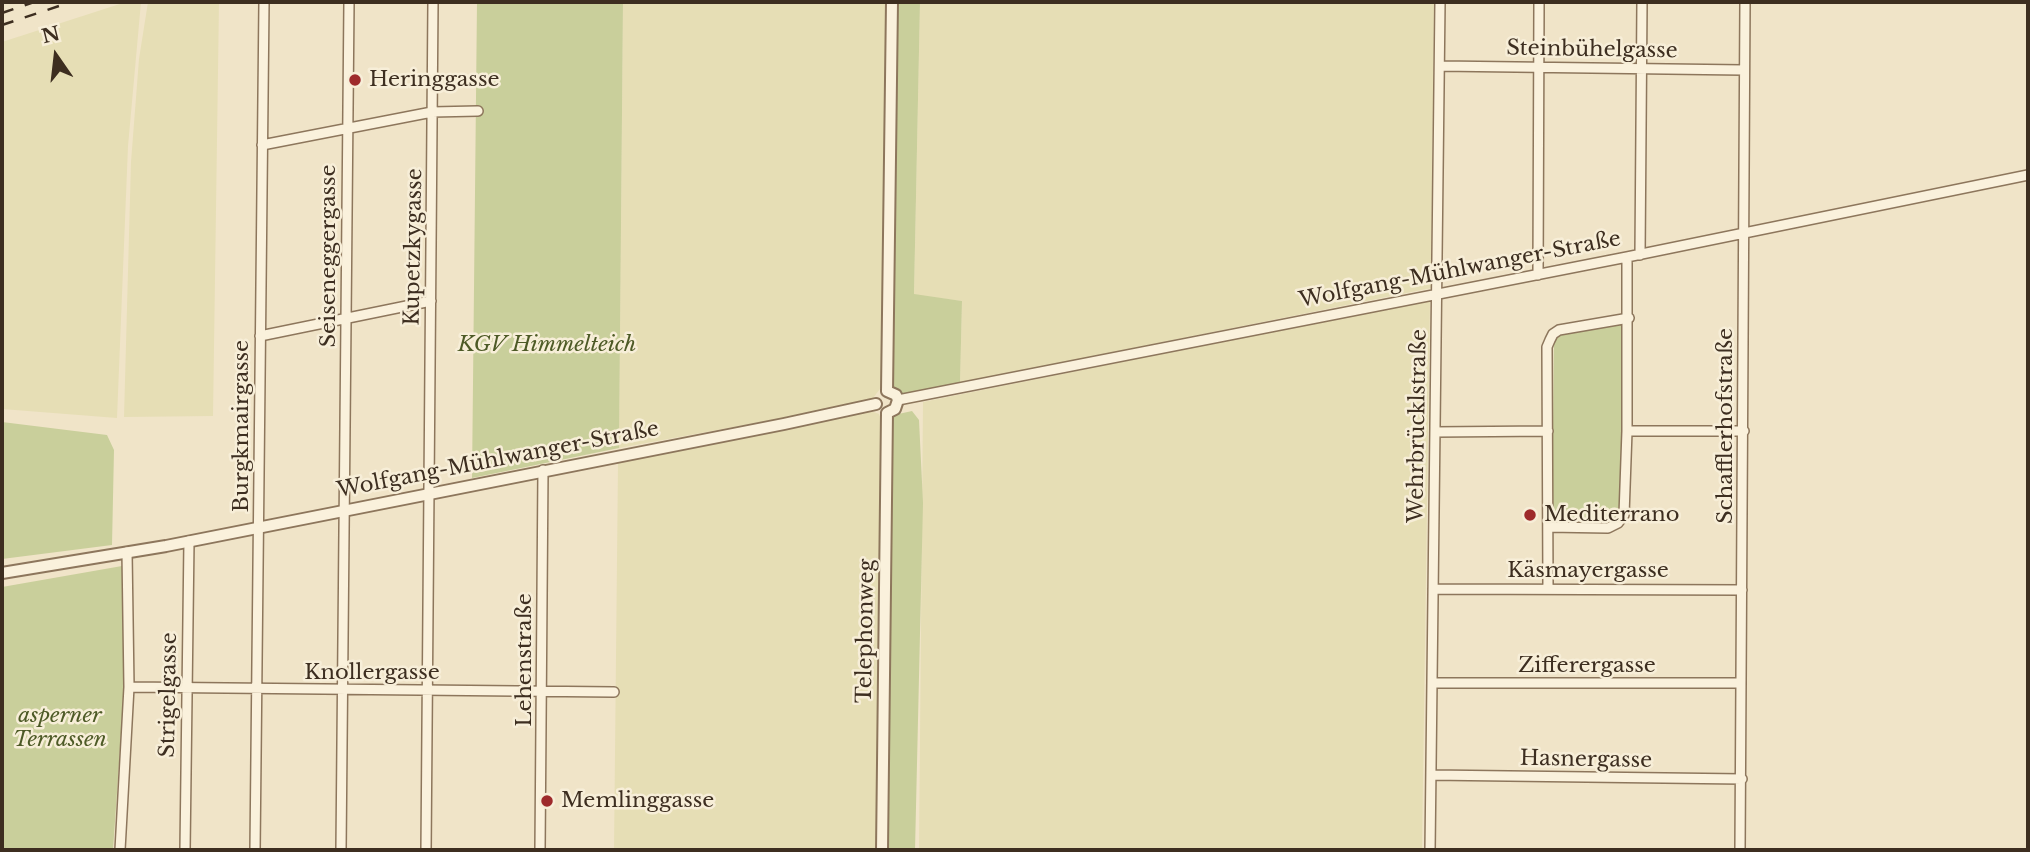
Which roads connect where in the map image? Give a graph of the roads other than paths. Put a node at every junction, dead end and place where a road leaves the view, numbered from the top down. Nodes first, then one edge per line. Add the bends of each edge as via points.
1 (264, 2) edge
2 (349, 2) edge
3 (433, 2) edge
4 (892, 2) edge
5 (1440, 2) edge
6 (1539, 2) edge
7 (1642, 2) edge
8 (1745, 2) edge
9 (1440, 66) junction
10 (1539, 67) junction
11 (1641, 68) junction
12 (1743, 69) junction
13 (478, 111) dead end
14 (432, 112) junction
15 (347, 128) junction
16 (262, 145) junction
17 (2028, 175) edge
18 (1743, 232) junction
19 (1640, 255) junction
20 (1627, 257) junction
21 (1538, 275) junction
22 (1437, 294) junction
23 (431, 302) junction
24 (1629, 318) junction
25 (346, 319) junction
26 (260, 336) junction
27 (887, 391) junction
28 (898, 400) junction
29 (876, 404) junction
30 (887, 413) junction
31 (1548, 431) junction
32 (1628, 431) junction
33 (1744, 431) junction
34 (1435, 432) junction
35 (543, 470) junction
36 (428, 493) junction
37 (345, 510) junction
38 (259, 527) junction
39 (1548, 527) junction
40 (189, 541) junction
41 (127, 552) junction
42 (2, 573) edge
43 (1548, 588) junction
44 (1433, 589) junction
45 (1742, 590) junction
46 (1432, 683) junction
47 (1741, 683) junction
48 (129, 687) junction
49 (187, 688) junction
50 (257, 690) junction
51 (343, 690) junction
52 (427, 691) junction
53 (542, 692) junction
54 (614, 692) dead end
55 (1431, 775) junction
56 (1741, 779) junction
57 (120, 850) edge
58 (185, 850) edge
59 (255, 850) edge
60 (341, 850) edge
61 (426, 850) edge
62 (540, 850) edge
63 (882, 850) edge
64 (1430, 850) edge
65 (1740, 850) edge

1 - 16 street, Burgkmairgasse
2 - 15 street, Seiseneggergasse
3 - 14 street, Kupetzkygasse
4 - 27 street
5 - 9 street, Wehrbrücklstraße
6 - 10 street
7 - 11 street
8 - 12 street, Schafflerhofstraße
9 - 10 street, Steinbühelgasse
9 - 22 street, Wehrbrücklstraße
10 - 11 street, Steinbühelgasse
10 - 21 street
11 - 12 street, Steinbühelgasse
11 - 19 street
12 - 18 street, Schafflerhofstraße
13 - 14 street
14 - 15 street
14 - 23 street, Kupetzkygasse
15 - 16 street
15 - 25 street, Seiseneggergasse
16 - 26 street, Burgkmairgasse
17 - 18 street, Wolfgang-Mühlwanger-Straße
18 - 19 street, Wolfgang-Mühlwanger-Straße
18 - 33 street, Schafflerhofstraße
19 - 20 street, Wolfgang-Mühlwanger-Straße
20 - 21 street, Wolfgang-Mühlwanger-Straße
20 - 24 street
21 - 22 street, Wolfgang-Mühlwanger-Straße
22 - 28 street, Wolfgang-Mühlwanger-Straße
22 - 34 street, Wehrbrücklstraße
23 - 25 street
23 - 36 street, Kupetzkygasse
24 - 31 street via 1553,334 1548,347
24 - 32 street
25 - 26 street
25 - 37 street, Seiseneggergasse
26 - 38 street, Burgkmairgasse
27 - 28 street
27 - 29 street via 877,397
28 - 30 street via 895,409
29 - 30 street
29 - 35 street, Wolfgang-Mühlwanger-Straße
30 - 63 street, Telephonweg
31 - 34 street
31 - 39 street
32 - 33 street
32 - 39 street via 1625,515 1608,528
33 - 45 street, Schafflerhofstraße
34 - 44 street, Wehrbrücklstraße
35 - 36 street, Wolfgang-Mühlwanger-Straße
35 - 53 street, Lehenstraße
36 - 37 street, Wolfgang-Mühlwanger-Straße
36 - 52 street, Kupetzkygasse
37 - 38 street, Wolfgang-Mühlwanger-Straße
37 - 51 street, Seiseneggergasse
38 - 40 street, Wolfgang-Mühlwanger-Straße
38 - 50 street, Burgkmairgasse
39 - 43 street
40 - 41 street, Wolfgang-Mühlwanger-Straße
40 - 49 street, Strigelgasse
41 - 42 street, Wolfgang-Mühlwanger-Straße
41 - 48 street
43 - 44 street, Käsmayergasse
43 - 45 street, Käsmayergasse
44 - 46 street, Wehrbrücklstraße
45 - 47 street, Schafflerhofstraße
46 - 47 street, Zifferergasse
46 - 55 street, Wehrbrücklstraße
47 - 56 street, Schafflerhofstraße
48 - 49 street, Knollergasse
48 - 57 street
49 - 50 street, Knollergasse
49 - 58 street, Strigelgasse
50 - 51 street, Knollergasse
50 - 59 street, Burgkmairgasse
51 - 52 street, Knollergasse
51 - 60 street, Seiseneggergasse
52 - 53 street, Knollergasse
52 - 61 street, Kupetzkygasse
53 - 54 street, Knollergasse
53 - 62 street, Lehenstraße
55 - 56 street, Hasnergasse
55 - 64 street, Wehrbrücklstraße
56 - 65 street, Schafflerhofstraße

